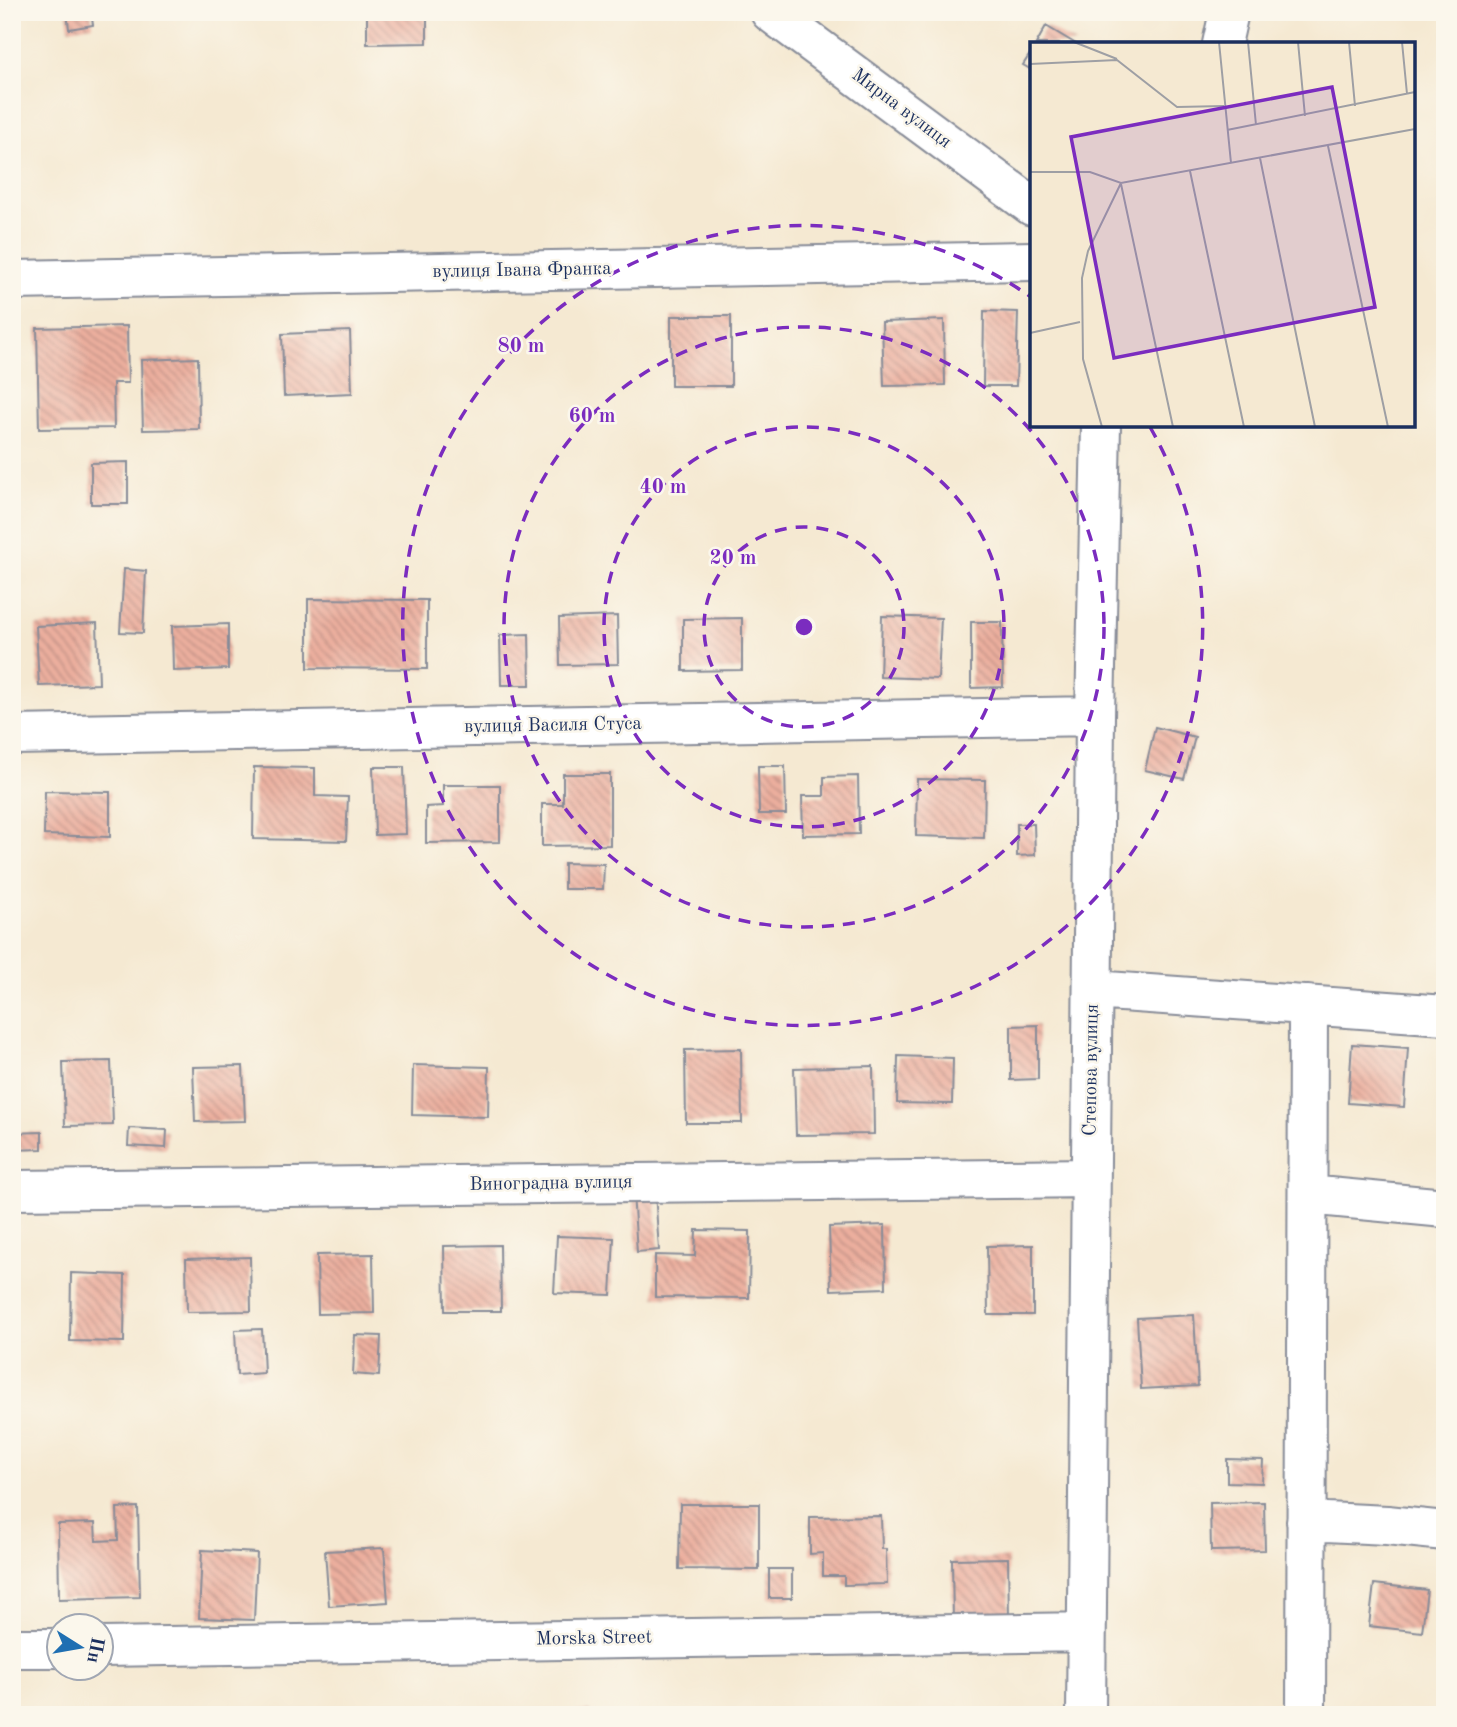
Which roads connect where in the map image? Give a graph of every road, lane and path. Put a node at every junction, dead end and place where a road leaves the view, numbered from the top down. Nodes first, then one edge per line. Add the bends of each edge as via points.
1 (770, 12) edge
2 (1229, 12) edge
3 (1222, 42) edge
4 (1030, 205) edge
5 (1030, 261) edge
6 (12, 280) edge
7 (1101, 427) edge
8 (1095, 716) junction
9 (12, 735) edge
10 (1093, 990) junction
11 (1308, 1005) junction
12 (1445, 1015) edge
13 (1090, 1178) junction
14 (12, 1190) edge
15 (1308, 1195) junction
16 (1445, 1208) edge
17 (1306, 1521) junction
18 (1445, 1531) edge
19 (1086, 1632) junction
20 (116, 1647) edge
21 (12, 1648) edge
22 (46, 1648) edge
23 (1086, 1715) edge
24 (1306, 1715) edge

1 - 4 street, Мирна вулиця
2 - 3 street
5 - 6 street, вулиця Івана Франка
7 - 8 street, Степова вулиця
8 - 9 street, вулиця Василя Стуса
8 - 10 street, Степова вулиця
10 - 11 street
10 - 13 street, Степова вулиця
11 - 12 street
11 - 15 street
13 - 14 street, Виноградна вулиця
13 - 19 street, Степова вулиця
15 - 16 street
15 - 17 street
17 - 18 street
17 - 24 street
19 - 20 street, Morska Street
19 - 23 street, Степова вулиця
21 - 22 street

